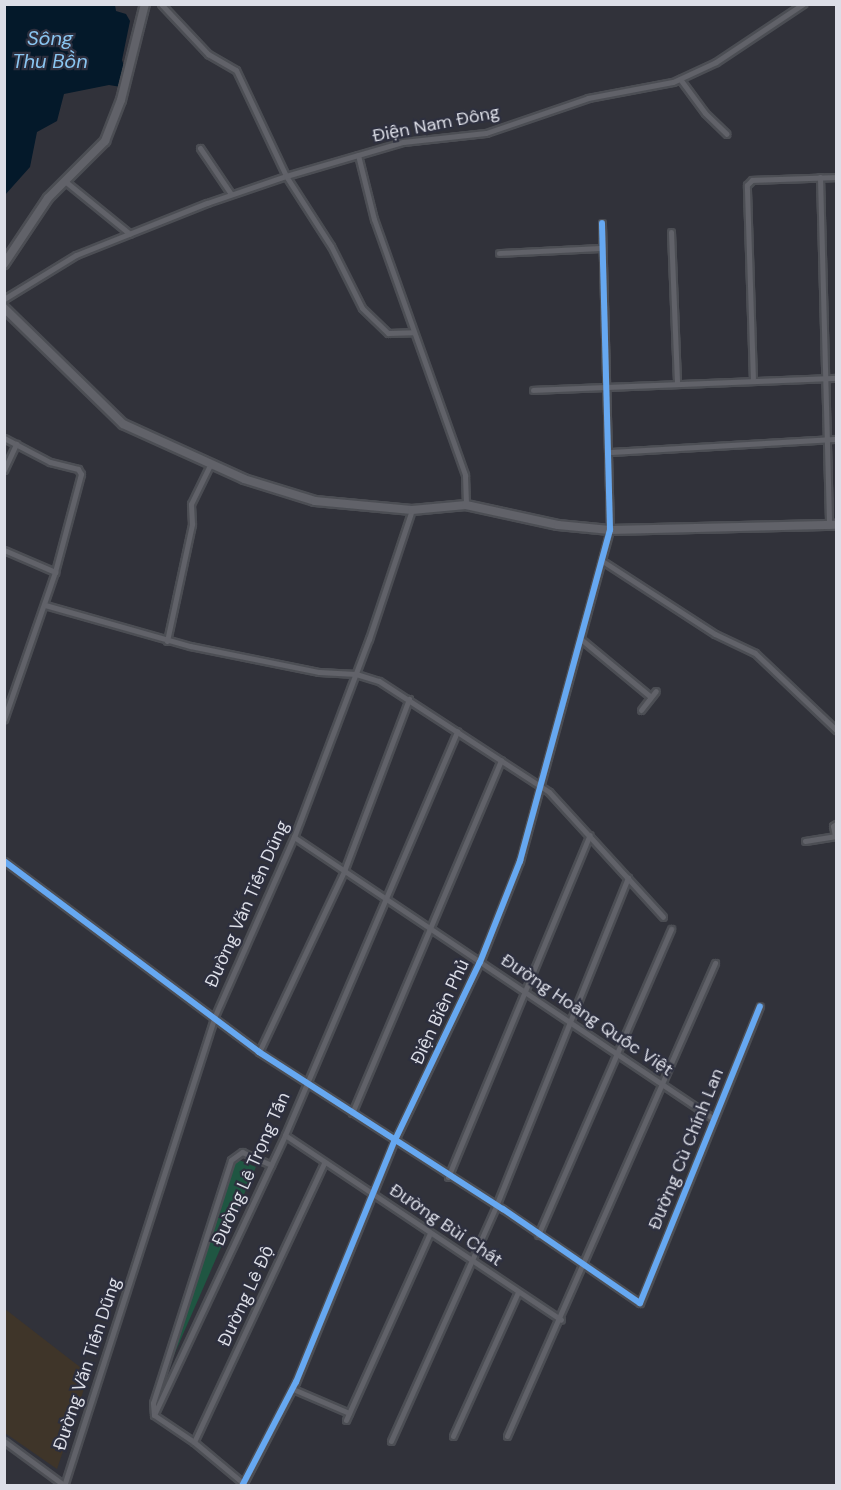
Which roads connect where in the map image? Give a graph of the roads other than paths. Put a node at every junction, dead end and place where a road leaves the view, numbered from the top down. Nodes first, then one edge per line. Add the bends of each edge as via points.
1 (145, 4) edge
2 (160, 4) edge
3 (803, 4) edge
4 (680, 79) junction
5 (728, 134) dead end
6 (200, 148) dead end
7 (358, 154) junction
8 (286, 176) junction
9 (820, 177) junction
10 (837, 177) edge
11 (66, 182) junction
12 (231, 194) junction
13 (602, 223) dead end
14 (671, 232) dead end
15 (130, 234) junction
16 (603, 248) junction
17 (499, 254) dead end
18 (4, 264) edge
19 (4, 299) edge
20 (4, 308) edge
21 (413, 332) junction
22 (837, 378) edge
23 (826, 379) junction
24 (753, 381) junction
25 (676, 383) junction
26 (607, 387) junction
27 (533, 390) dead end
28 (4, 438) edge
29 (826, 439) junction
30 (837, 439) edge
31 (16, 444) junction
32 (609, 452) junction
33 (211, 463) junction
34 (4, 470) edge
35 (466, 505) junction
36 (412, 510) junction
37 (833, 526) edge
38 (610, 530) junction
39 (4, 550) edge
40 (604, 562) junction
41 (55, 572) junction
42 (45, 605) junction
43 (582, 640) junction
44 (167, 641) junction
45 (356, 674) junction
46 (656, 691) dead end
47 (651, 697) junction
48 (410, 699) junction
49 (641, 710) dead end
50 (4, 719) edge
51 (837, 730) edge
52 (457, 731) junction
53 (501, 760) junction
54 (541, 785) junction
55 (837, 824) edge
56 (590, 835) junction
57 (294, 837) junction
58 (805, 841) dead end
59 (4, 861) edge
60 (344, 871) junction
61 (628, 877) junction
62 (386, 899) junction
63 (663, 917) dead end
64 (429, 928) junction
65 (671, 929) dead end
66 (480, 962) junction
67 (715, 963) dead end
68 (525, 992) junction
69 (760, 1006) dead end
70 (213, 1018) junction
71 (569, 1022) junction
72 (259, 1052) junction
73 (619, 1055) junction
74 (306, 1083) junction
75 (663, 1084) junction
76 (352, 1113) junction
77 (714, 1119) junction
78 (285, 1135) junction
79 (394, 1142) junction
80 (324, 1163) junction
81 (271, 1165) junction
82 (448, 1177) junction
83 (374, 1196) junction
84 (496, 1206) junction
85 (430, 1233) junction
86 (538, 1234) junction
87 (471, 1261) junction
88 (585, 1267) junction
89 (518, 1292) junction
90 (561, 1320) junction
91 (293, 1389) junction
92 (349, 1413) junction
93 (154, 1415) junction
94 (346, 1420) dead end
95 (453, 1436) dead end
96 (507, 1436) dead end
97 (4, 1441) edge
98 (391, 1441) dead end
99 (194, 1442) junction
100 (242, 1484) edge
101 (64, 1485) edge

1 - 11 main road via 114,124 94,156
2 - 8 street via 208,54 236,70
3 - 4 street, Điện Nam Đông via 716,62
4 - 5 street
4 - 7 street, Điện Nam Đông via 588,98 486,133 403,142
6 - 12 street
7 - 8 street, Điện Nam Đông
7 - 21 street via 374,219
8 - 12 street, Điện Nam Đông
8 - 21 street via 331,246 362,308 388,333
9 - 10 street
9 - 23 street
9 - 24 street via 752,180 747,185
11 - 15 street
11 - 18 main road via 28,222
12 - 15 street, Điện Nam Đông
13 - 16 street, Điện Biên Phủ
14 - 25 street
15 - 19 street, Điện Nam Đông via 76,255
16 - 17 street
16 - 26 street, Điện Biên Phủ
20 - 33 main road via 123,424
21 - 35 street via 465,475
22 - 23 street
23 - 24 street
23 - 29 street
24 - 25 street
25 - 26 street
26 - 27 street
26 - 32 street, Điện Biên Phủ
28 - 31 street
29 - 30 street
29 - 32 street
29 - 37 street
31 - 34 street
31 - 41 street via 81,472
32 - 38 street, Điện Biên Phủ
33 - 36 main road via 244,479 315,501
33 - 44 street via 191,504 192,524
35 - 36 main road
35 - 38 main road via 558,525
36 - 45 street, Đường Văn Tiến Dũng
37 - 38 main road
38 - 40 street, Điện Biên Phủ
39 - 41 street
40 - 43 street, Điện Biên Phủ
40 - 51 street via 715,634 755,653
41 - 42 street
42 - 44 street
42 - 50 street
43 - 47 street
43 - 54 street, Điện Biên Phủ
44 - 45 street via 320,672
45 - 48 street via 379,681
45 - 57 street, Đường Văn Tiến Dũng
46 - 47 street
47 - 49 street
48 - 52 street
48 - 60 street
52 - 53 street
52 - 62 street, Đường Lê Trọng Tấn
53 - 54 street
53 - 64 street
54 - 56 street
54 - 66 street, Điện Biên Phủ via 520,861
55 - 58 street via 833,826 835,836
56 - 61 street
56 - 68 street
57 - 60 street, Đường Hoàng Quốc Việt
57 - 70 street, Đường Văn Tiến Dũng
59 - 70 street
60 - 62 street, Đường Hoàng Quốc Việt
60 - 72 street
61 - 63 street
61 - 71 street
62 - 64 street, Đường Hoàng Quốc Việt
62 - 74 street, Đường Lê Trọng Tấn
64 - 66 street, Đường Hoàng Quốc Việt
64 - 76 street
65 - 73 street
66 - 68 street, Đường Hoàng Quốc Việt
66 - 79 street, Điện Biên Phủ
67 - 75 street
68 - 71 street, Đường Hoàng Quốc Việt
68 - 82 street
69 - 77 street, Đường Cù Chính Lan
70 - 72 street
70 - 101 street, Đường Văn Tiến Dũng
71 - 73 street, Đường Hoàng Quốc Việt
71 - 84 street
72 - 74 street
73 - 75 street, Đường Hoàng Quốc Việt
73 - 86 street
74 - 76 street
74 - 78 street, Đường Lê Trọng Tấn
75 - 77 street, Đường Hoàng Quốc Việt
75 - 88 street
76 - 79 street
77 - 88 street, Đường Cù Chính Lan via 640,1303
78 - 80 street, Đường Bùi Chát
78 - 81 street, Đường Lê Trọng Tấn
79 - 82 street
79 - 83 street, Điện Biên Phủ
80 - 83 street, Đường Bùi Chát
80 - 99 street, Đường Lê Độ
81 - 93 street, Đường Lê Trọng Tấn
81 - 93 street via 242,1152 231,1160 153,1402
82 - 84 street
83 - 85 street, Đường Bùi Chát
83 - 91 street, Điện Biên Phủ
84 - 86 street
84 - 87 street
85 - 87 street, Đường Bùi Chát
85 - 92 street
86 - 88 street
87 - 89 street, Đường Bùi Chát
87 - 98 street
88 - 90 street
89 - 90 street, Đường Bùi Chát
89 - 95 street
90 - 96 street
91 - 92 street
91 - 100 street, Điện Biên Phủ
92 - 94 street
93 - 99 street
97 - 101 street
99 - 100 street

